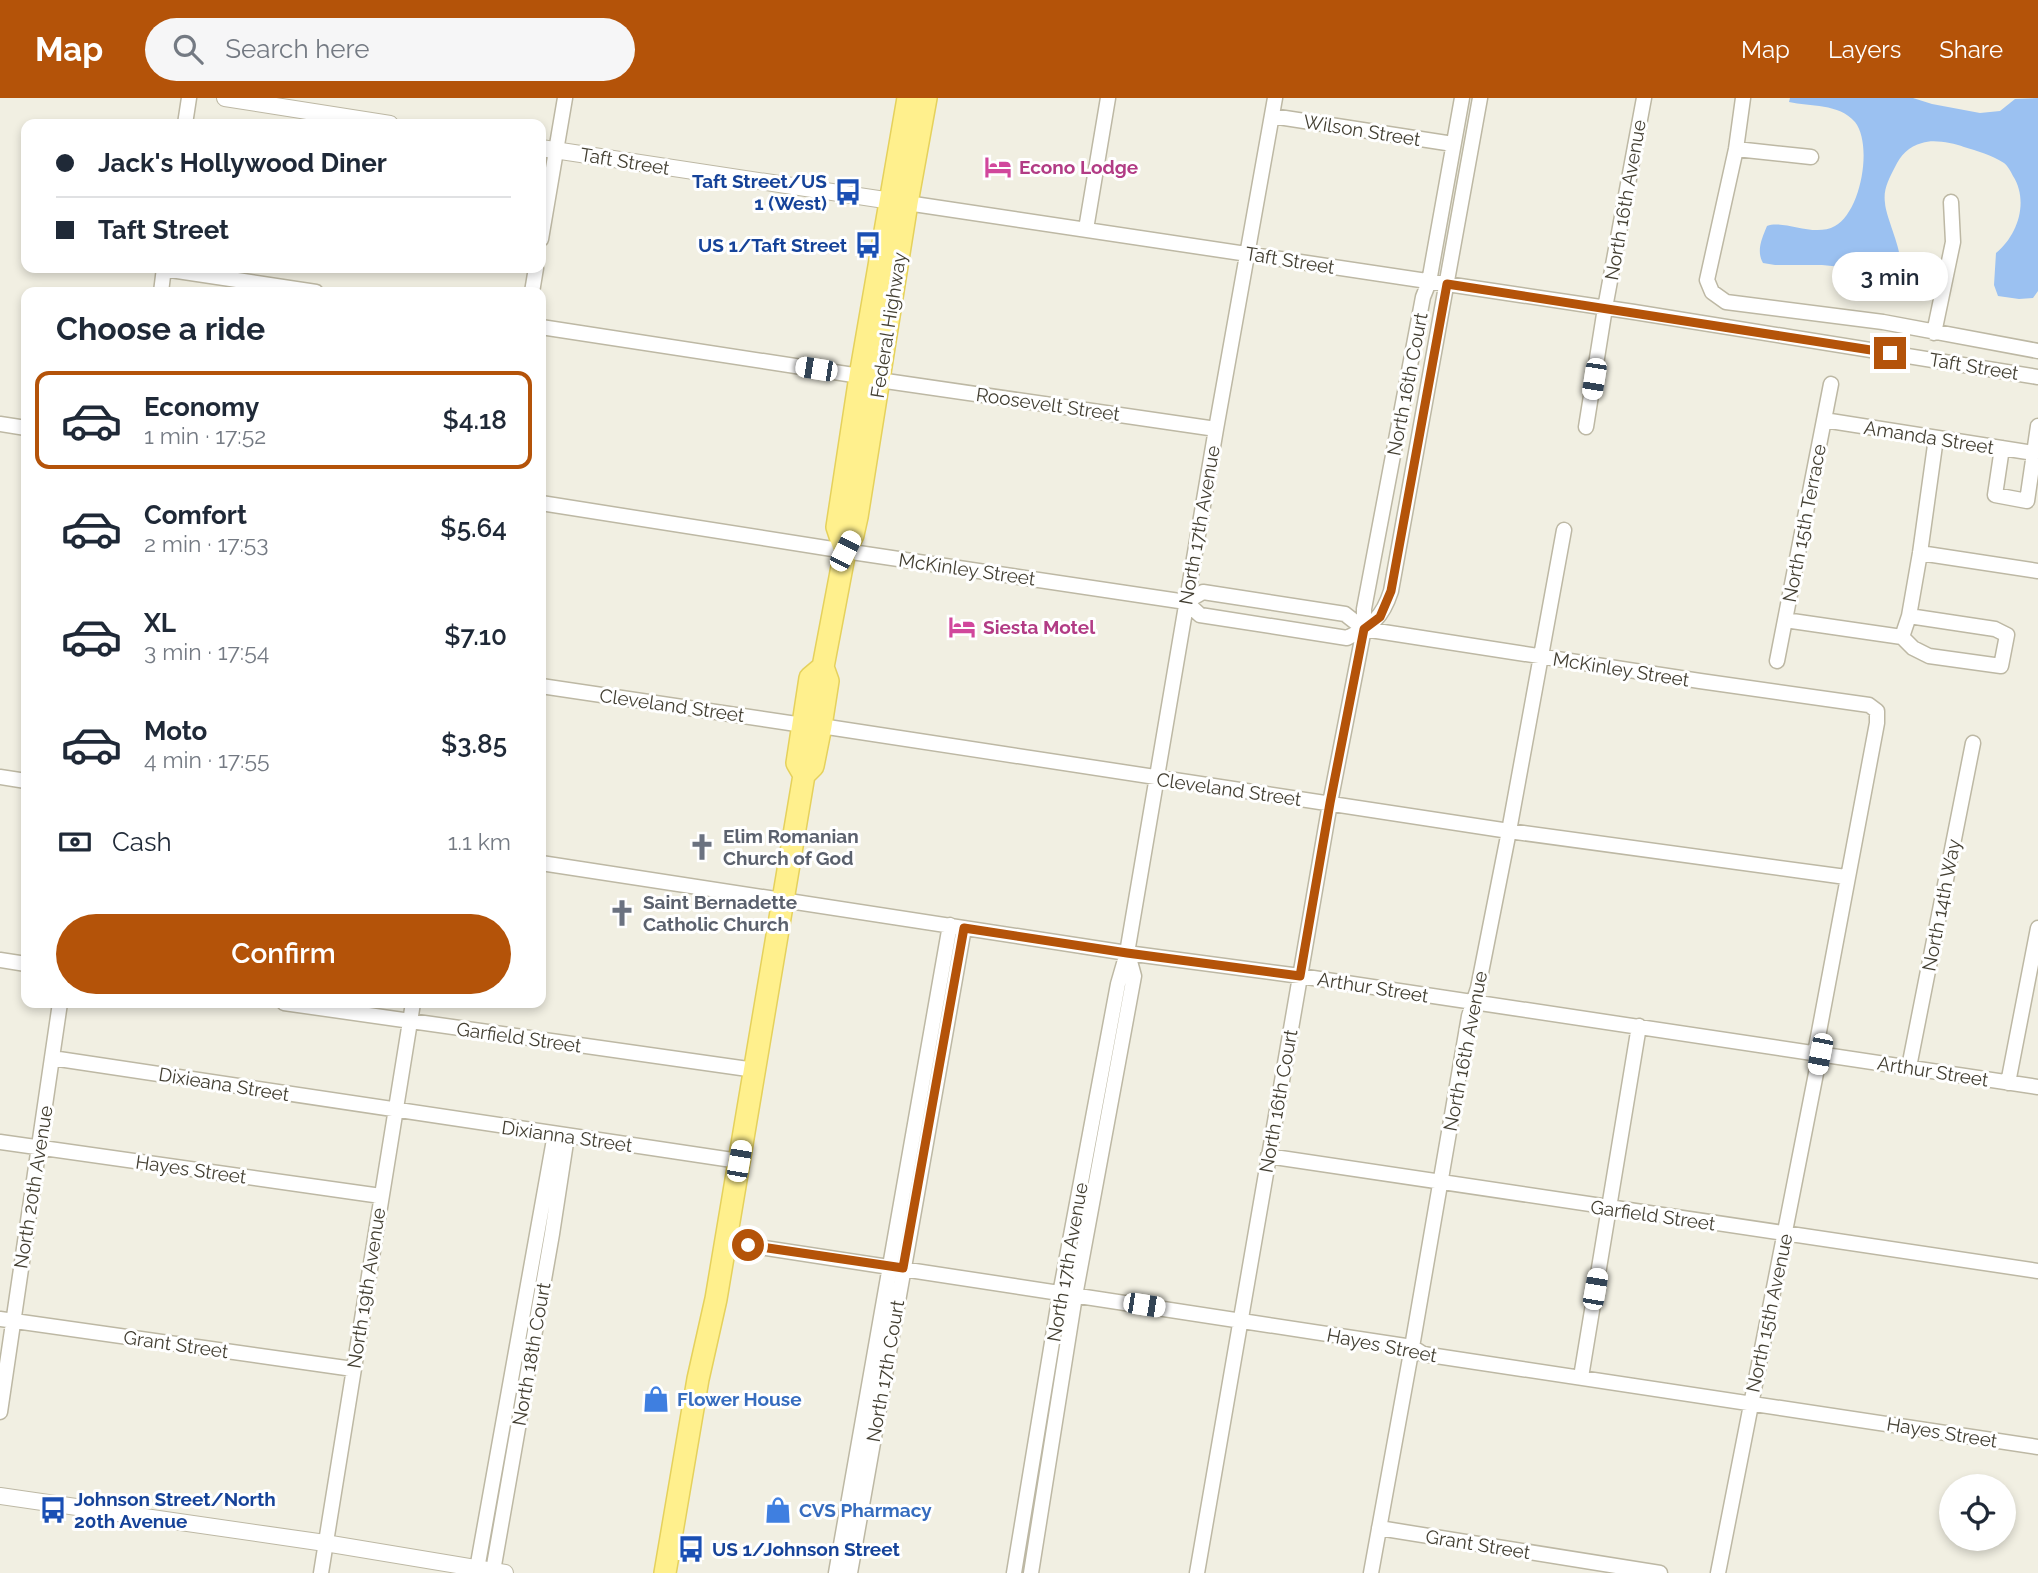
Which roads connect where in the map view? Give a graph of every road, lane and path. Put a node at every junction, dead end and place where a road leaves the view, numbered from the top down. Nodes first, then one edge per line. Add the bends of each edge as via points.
1 (189, 98) edge
2 (225, 98) edge
3 (565, 98) edge
4 (908, 98) edge
5 (926, 98) edge
6 (1108, 98) edge
7 (1275, 98) edge
8 (1462, 98) edge
9 (1480, 98) edge
10 (1644, 98) edge
11 (1743, 98) edge
12 (1272, 116) junction
13 (186, 119) edge
14 (358, 119) edge
15 (1453, 145) junction
16 (548, 149) edge
17 (1736, 149) junction
18 (1811, 157) dead end
19 (546, 175) edge
20 (898, 202) junction
21 (1951, 202) dead end
22 (1086, 229) junction
23 (1248, 253) junction
24 (196, 273) edge
25 (1429, 282) junction
26 (1447, 284) junction
27 (284, 287) edge
28 (1605, 307) junction
29 (546, 328) edge
30 (1934, 333) junction
31 (2038, 351) edge
32 (2038, 377) edge
33 (870, 378) junction
34 (1831, 384) dead end
35 (1824, 420) junction
36 (0, 424) edge
37 (2038, 426) edge
38 (21, 427) edge
39 (1586, 427) dead end
40 (1216, 429) junction
41 (1936, 438) junction
42 (2002, 448) junction
43 (2034, 453) junction
44 (546, 504) edge
45 (1564, 530) dead end
46 (845, 551) junction
47 (1920, 553) junction
48 (2038, 571) edge
49 (1186, 602) junction
50 (1387, 603) junction
51 (1909, 616) junction
52 (1785, 620) junction
53 (1364, 629) junction
54 (1399, 634) junction
55 (1902, 637) junction
56 (1541, 656) junction
57 (1777, 662) dead end
58 (546, 687) edge
59 (1877, 711) joint
60 (812, 725) junction
61 (1973, 743) dead end
62 (0, 778) edge
63 (1157, 778) junction
64 (21, 780) edge
65 (1330, 803) junction
66 (1509, 831) junction
67 (546, 864) edge
68 (1846, 877) junction
69 (784, 900) junction
70 (957, 926) junction
71 (2038, 928) edge
72 (1127, 953) junction
73 (0, 960) edge
74 (21, 963) edge
75 (1300, 976) junction
76 (1472, 1002) junction
77 (59, 1008) edge
78 (319, 1008) edge
79 (412, 1008) edge
80 (410, 1021) junction
81 (1639, 1026) junction
82 (1817, 1053) junction
83 (52, 1058) junction
84 (1909, 1068) junction
85 (755, 1070) junction
86 (2008, 1083) junction
87 (2038, 1087) edge
88 (396, 1110) junction
89 (561, 1135) junction
90 (0, 1142) edge
91 (40, 1148) junction
92 (1269, 1156) junction
93 (739, 1161) junction
94 (1440, 1182) junction
95 (381, 1196) junction
96 (1609, 1208) junction
97 (1786, 1234) junction
98 (726, 1242) junction
99 (897, 1267) junction
100 (2038, 1271) edge
101 (1060, 1294) junction
102 (1076, 1296) junction
103 (6, 1319) edge
104 (1240, 1320) junction
105 (1412, 1347) junction
106 (353, 1369) junction
107 (1581, 1377) junction
108 (1751, 1403) junction
109 (0, 1412) edge
110 (2038, 1447) edge
111 (0, 1496) edge
112 (851, 1524) junction
113 (1379, 1528) junction
114 (325, 1543) junction
115 (492, 1571) edge
116 (321, 1573) edge
117 (665, 1573) edge
118 (836, 1573) edge
119 (850, 1573) edge
120 (1014, 1573) edge
121 (1031, 1573) edge
122 (1197, 1573) edge
123 (1371, 1573) edge
124 (1660, 1573) edge
125 (1718, 1573) edge

1 - 13 street
2 - 14 street
3 - 16 street
4 - 20 main road, Federal Highway
5 - 20 main road, Federal Highway
6 - 22 street
7 - 12 street, North 17th Avenue
8 - 15 street, North 16th Court
9 - 26 street, North 16th Court
10 - 28 street, North 16th Avenue
11 - 17 street
12 - 15 street, Wilson Street
12 - 23 street, North 17th Avenue
15 - 25 street, North 16th Court
16 - 19 street
16 - 20 street, Taft Street
17 - 18 street
17 - 30 street via 1707,280 1712,292 1726,302
20 - 22 street, Taft Street
20 - 33 main road, Federal Highway
21 - 30 street via 1953,242
22 - 23 street, Taft Street
23 - 25 street, Taft Street
23 - 40 street, North 17th Avenue
24 - 27 street
25 - 26 street, Taft Street
25 - 53 street, North 16th Court via 1364,608
26 - 28 street, Taft Street
26 - 50 street, North 16th Court
28 - 32 street, Taft Street
28 - 39 street, North 16th Avenue
29 - 33 street, Roosevelt Street
30 - 31 street
33 - 40 street, Roosevelt Street
33 - 46 main road, Federal Highway via 837,527
34 - 35 street, North 15th Terrace
35 - 41 street, Amanda Street
35 - 52 street, North 15th Terrace
36 - 38 street
37 - 43 street
40 - 49 street, North 17th Avenue
41 - 42 street, Amanda Street
41 - 47 street
42 - 43 street, Amanda Street
42 - 43 street via 1995,495 2027,500
44 - 46 street, McKinley Street
45 - 56 street, North 16th Avenue
46 - 49 street, McKinley Street
46 - 60 main road, Federal Highway via 823,667 810,678
47 - 48 street
47 - 51 street
49 - 53 street, McKinley Street via 1200,615 1347,638
49 - 53 street, McKinley Street via 1203,592 1345,614
49 - 63 street, North 17th Avenue
50 - 53 street, North 16th Court via 1380,617
50 - 54 street
51 - 55 street
51 - 55 street via 1995,629 2007,635 2001,666 1929,656
52 - 55 street
52 - 57 street, North 15th Terrace
53 - 54 street, McKinley Street
53 - 65 street, North 16th Court
54 - 56 street, McKinley Street
56 - 59 street, McKinley Street via 1870,705
56 - 66 street, North 16th Avenue
58 - 60 street, Cleveland Street
59 - 68 street, North 15th Avenue
60 - 63 street, Cleveland Street
60 - 69 main road, Federal Highway via 797,763 804,775
61 - 84 street, North 14th Way
62 - 64 street
63 - 65 street, Cleveland Street
63 - 72 street, North 17th Avenue
65 - 66 street, Cleveland Street
65 - 75 street, North 16th Court
66 - 68 street, Cleveland Street
66 - 76 street, North 16th Avenue
67 - 69 street, Arthur Street
68 - 82 street, North 15th Avenue
69 - 70 street, Arthur Street
69 - 85 main road, Federal Highway
70 - 72 street, Arthur Street
70 - 99 street, North 17th Court
71 - 86 street
72 - 75 street, Arthur Street
72 - 101 street, North 17th Avenue
72 - 102 street, North 17th Avenue via 1134,976
73 - 74 street
75 - 76 street, Arthur Street
75 - 92 street, North 16th Court
76 - 81 street, Arthur Street
76 - 94 street, North 16th Avenue
77 - 83 street, North 20th Avenue
78 - 80 street, Garfield Street
79 - 80 street, North 19th Avenue
80 - 85 street, Garfield Street
80 - 88 street, North 19th Avenue
81 - 82 street, Arthur Street
81 - 96 street
82 - 84 street, Arthur Street
82 - 97 street, North 15th Avenue
83 - 88 street, Dixieana Street
83 - 91 street, North 20th Avenue
84 - 86 street, Arthur Street
85 - 93 main road, Federal Highway
86 - 87 street, Arthur Street
88 - 89 street, Dixianna Street
88 - 95 street, North 19th Avenue
89 - 93 street, Dixianna Street
89 - 115 street, North 18th Court
90 - 91 street, Hayes Street
91 - 95 street, Hayes Street
91 - 103 street, North 20th Avenue
92 - 94 street, Garfield Street
92 - 104 street, North 16th Court
93 - 98 main road, Federal Highway
94 - 96 street, Garfield Street
94 - 105 street, North 16th Avenue
95 - 106 street, North 19th Avenue
96 - 97 street, Garfield Street
96 - 107 street
97 - 100 street, Garfield Street
97 - 108 street, North 15th Avenue
98 - 99 street, Hayes Street
98 - 117 main road, Federal Highway
99 - 101 street, Hayes Street
99 - 112 street, North 17th Court
101 - 102 street, Hayes Street
101 - 120 street, North 17th Avenue
102 - 104 street, Hayes Street
102 - 121 street, North 17th Avenue
103 - 106 street, Grant Street
103 - 109 street, North 20th Avenue
104 - 105 street, Hayes Street
104 - 122 street, North 16th Court
105 - 107 street, Hayes Street via 1423,1354
105 - 113 street, North 16th Avenue
106 - 114 street, North 19th Avenue
107 - 108 street, Hayes Street
108 - 110 street, Hayes Street
108 - 125 street, North 15th Avenue
111 - 114 street
112 - 118 street, North 17th Court
112 - 119 street, North 17th Court
113 - 123 street, North 16th Avenue
113 - 124 street, Grant Street
114 - 115 street
114 - 116 street, North 19th Avenue

